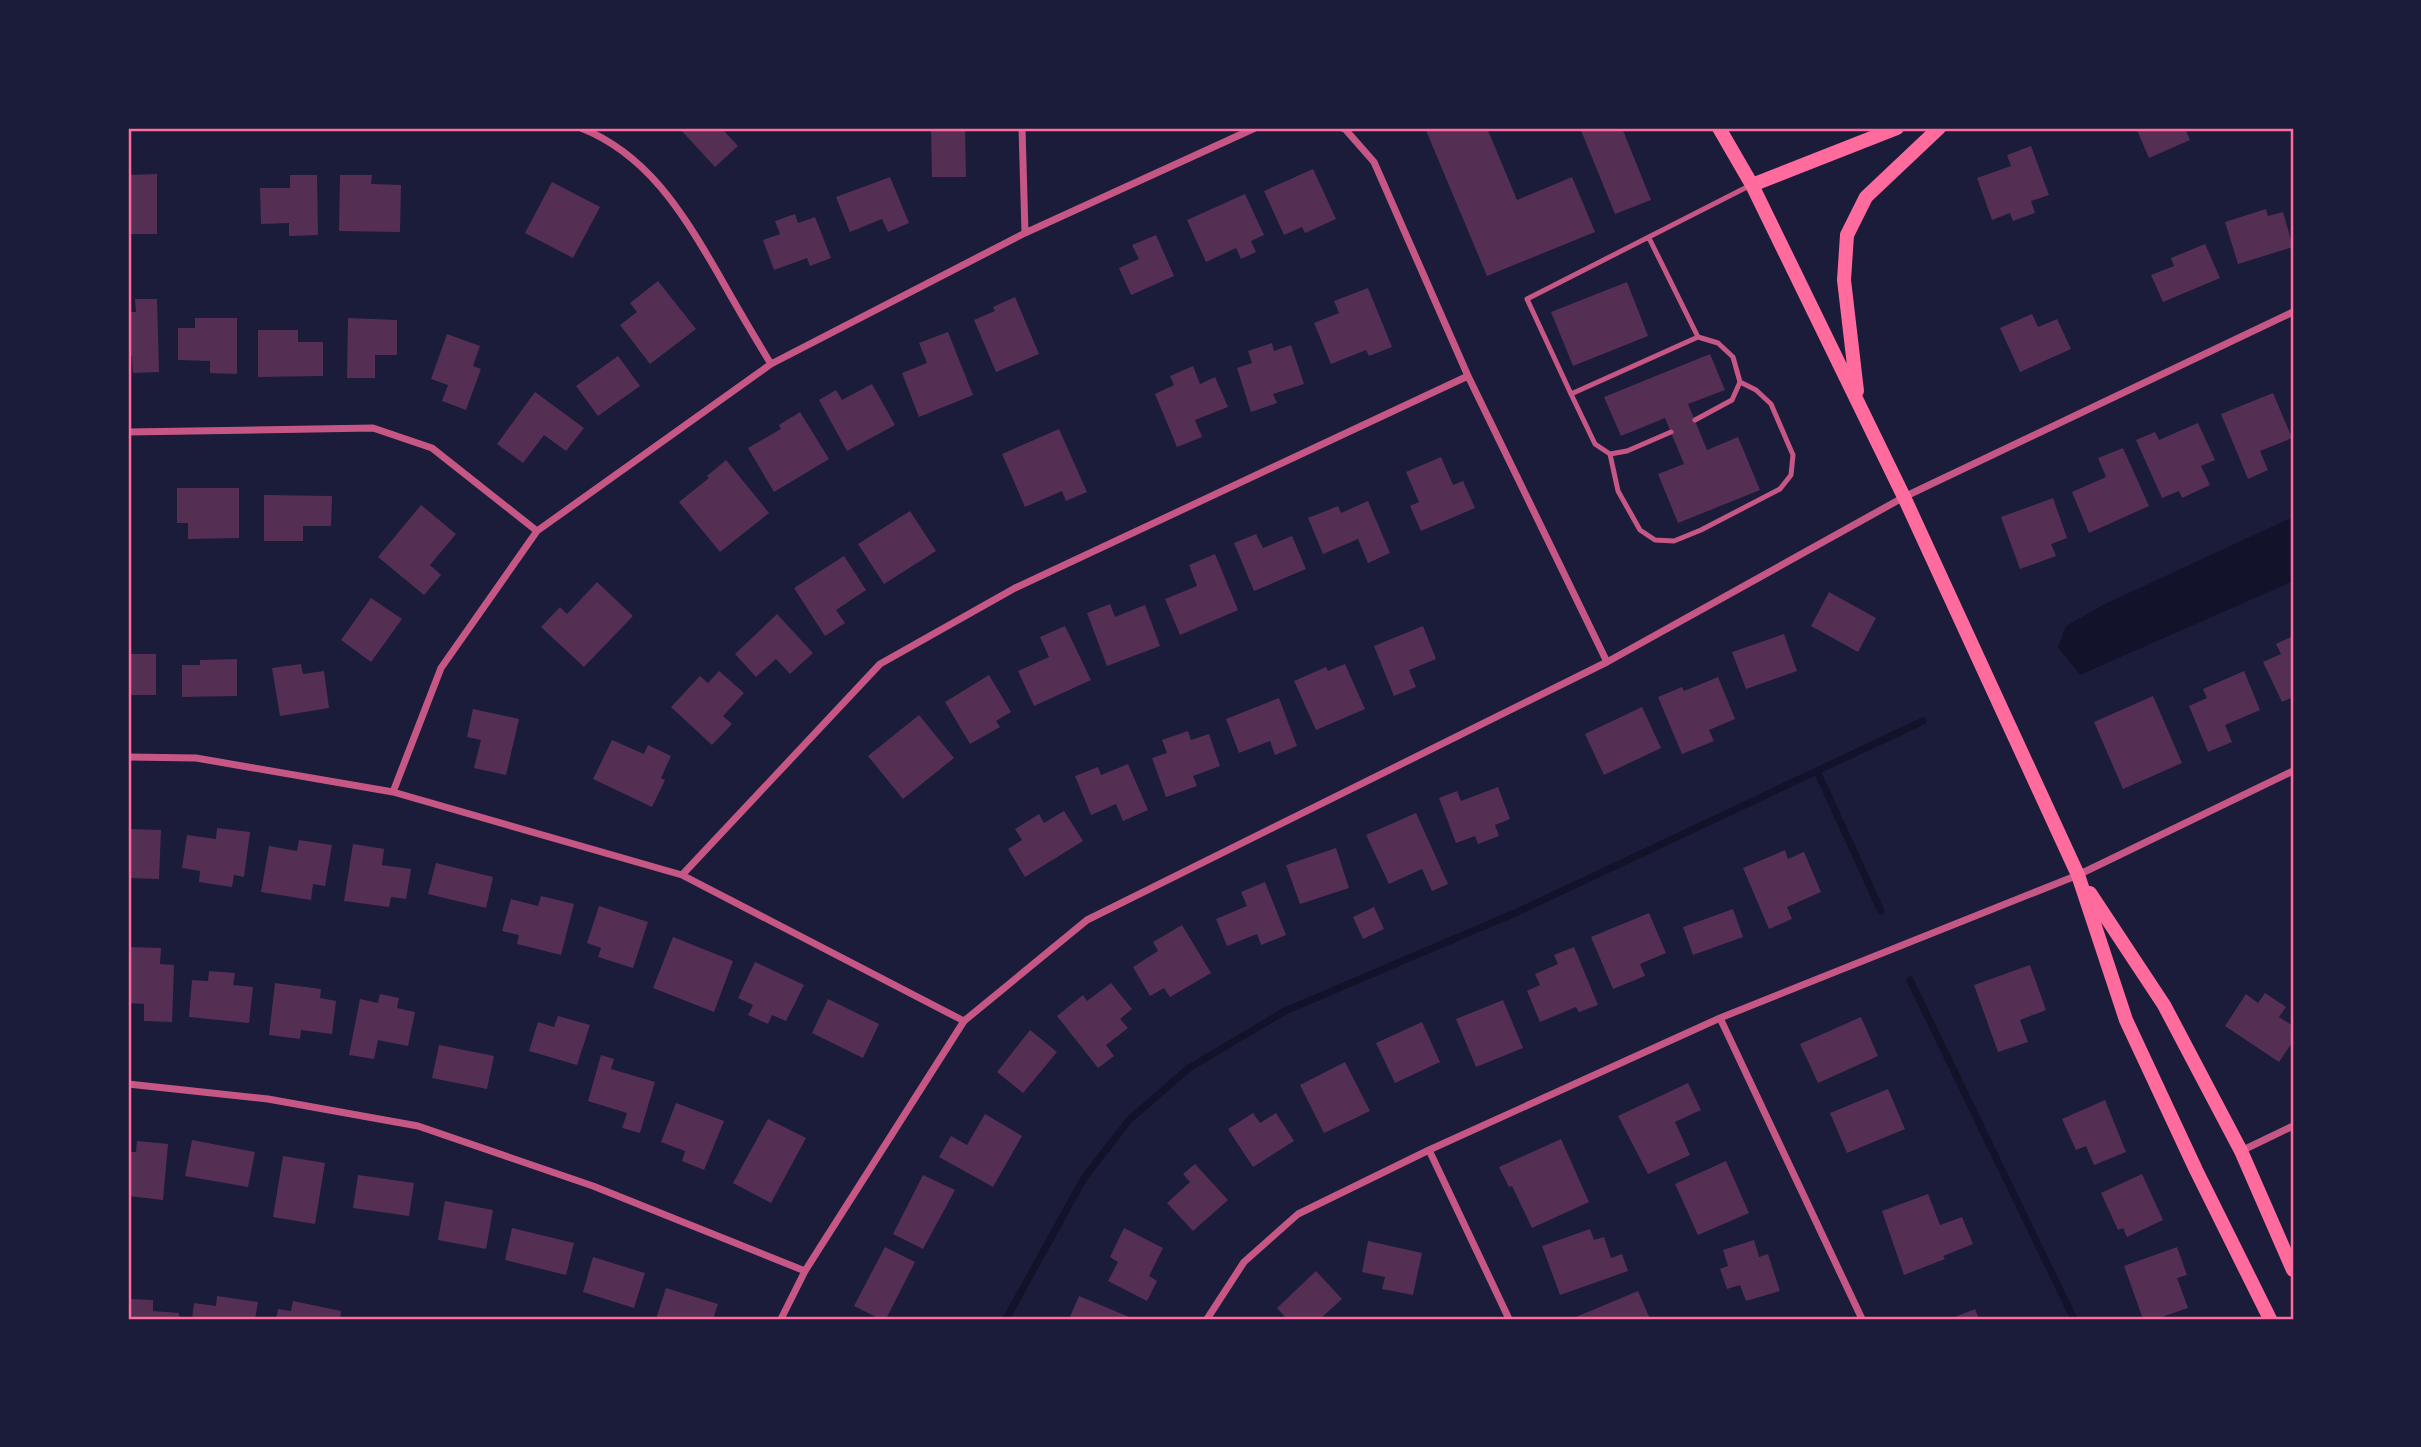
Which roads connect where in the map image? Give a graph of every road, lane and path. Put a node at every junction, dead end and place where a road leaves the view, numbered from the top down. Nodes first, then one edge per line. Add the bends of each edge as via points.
1 (581, 128) edge
2 (1022, 128) edge
3 (1255, 128) edge
4 (1344, 128) edge
5 (1719, 128) edge
6 (1898, 128) edge
7 (1939, 128) edge
8 (1752, 185) junction
9 (1025, 233) junction
10 (1649, 238) junction
11 (2293, 312) edge
12 (1698, 337) junction
13 (771, 364) junction
14 (1468, 376) junction
15 (1740, 382) junction
16 (1571, 394) junction
17 (1859, 402) junction
18 (1695, 420) dead end
19 (128, 432) edge
20 (1671, 432) dead end
21 (1610, 454) junction
22 (1904, 497) junction
23 (537, 531) junction
24 (1607, 662) junction
25 (128, 757) edge
26 (2293, 771) edge
27 (393, 792) junction
28 (2078, 875) junction
29 (682, 876) junction
30 (1720, 1018) junction
31 (964, 1021) junction
32 (128, 1084) edge
33 (2293, 1126) edge
34 (1430, 1150) junction
35 (2241, 1151) junction
36 (2293, 1270) edge
37 (805, 1271) junction
38 (781, 1319) edge
39 (1208, 1319) edge
40 (1509, 1319) edge
41 (1862, 1319) edge
42 (2270, 1319) edge

1 - 13 street via 600,135 655,179 687,222
2 - 9 street
3 - 9 street
4 - 14 street via 1374,162
5 - 8 main road
6 - 8 main road
7 - 17 main road via 1866,197 1847,235 1844,280
8 - 10 lane
8 - 17 main road
9 - 13 street
10 - 12 lane
10 - 16 lane via 1527,299
11 - 22 street
12 - 15 lane via 1718,343 1733,357
12 - 16 lane
13 - 23 street
14 - 24 street
14 - 29 street via 1015,588 880,664
15 - 18 lane via 1732,400
15 - 21 lane via 1771,404 1793,455 1791,475 1780,489 1701,530 1674,541 1655,540 1640,530 1618,491
16 - 21 lane via 1595,444
17 - 22 main road
19 - 23 street via 373,428 432,448
20 - 21 lane
22 - 24 street
22 - 28 main road
23 - 27 street via 441,668
24 - 31 street via 1087,920
25 - 27 street via 197,758
26 - 28 street
27 - 29 street
28 - 30 street
28 - 35 main road via 2164,1005
28 - 42 main road via 2126,1020
29 - 31 street
30 - 34 street
30 - 41 street
31 - 37 street
32 - 37 street via 268,1099 418,1126 593,1186
33 - 35 street
34 - 39 street via 1298,1214 1244,1262
34 - 40 street
35 - 36 main road
37 - 38 street

